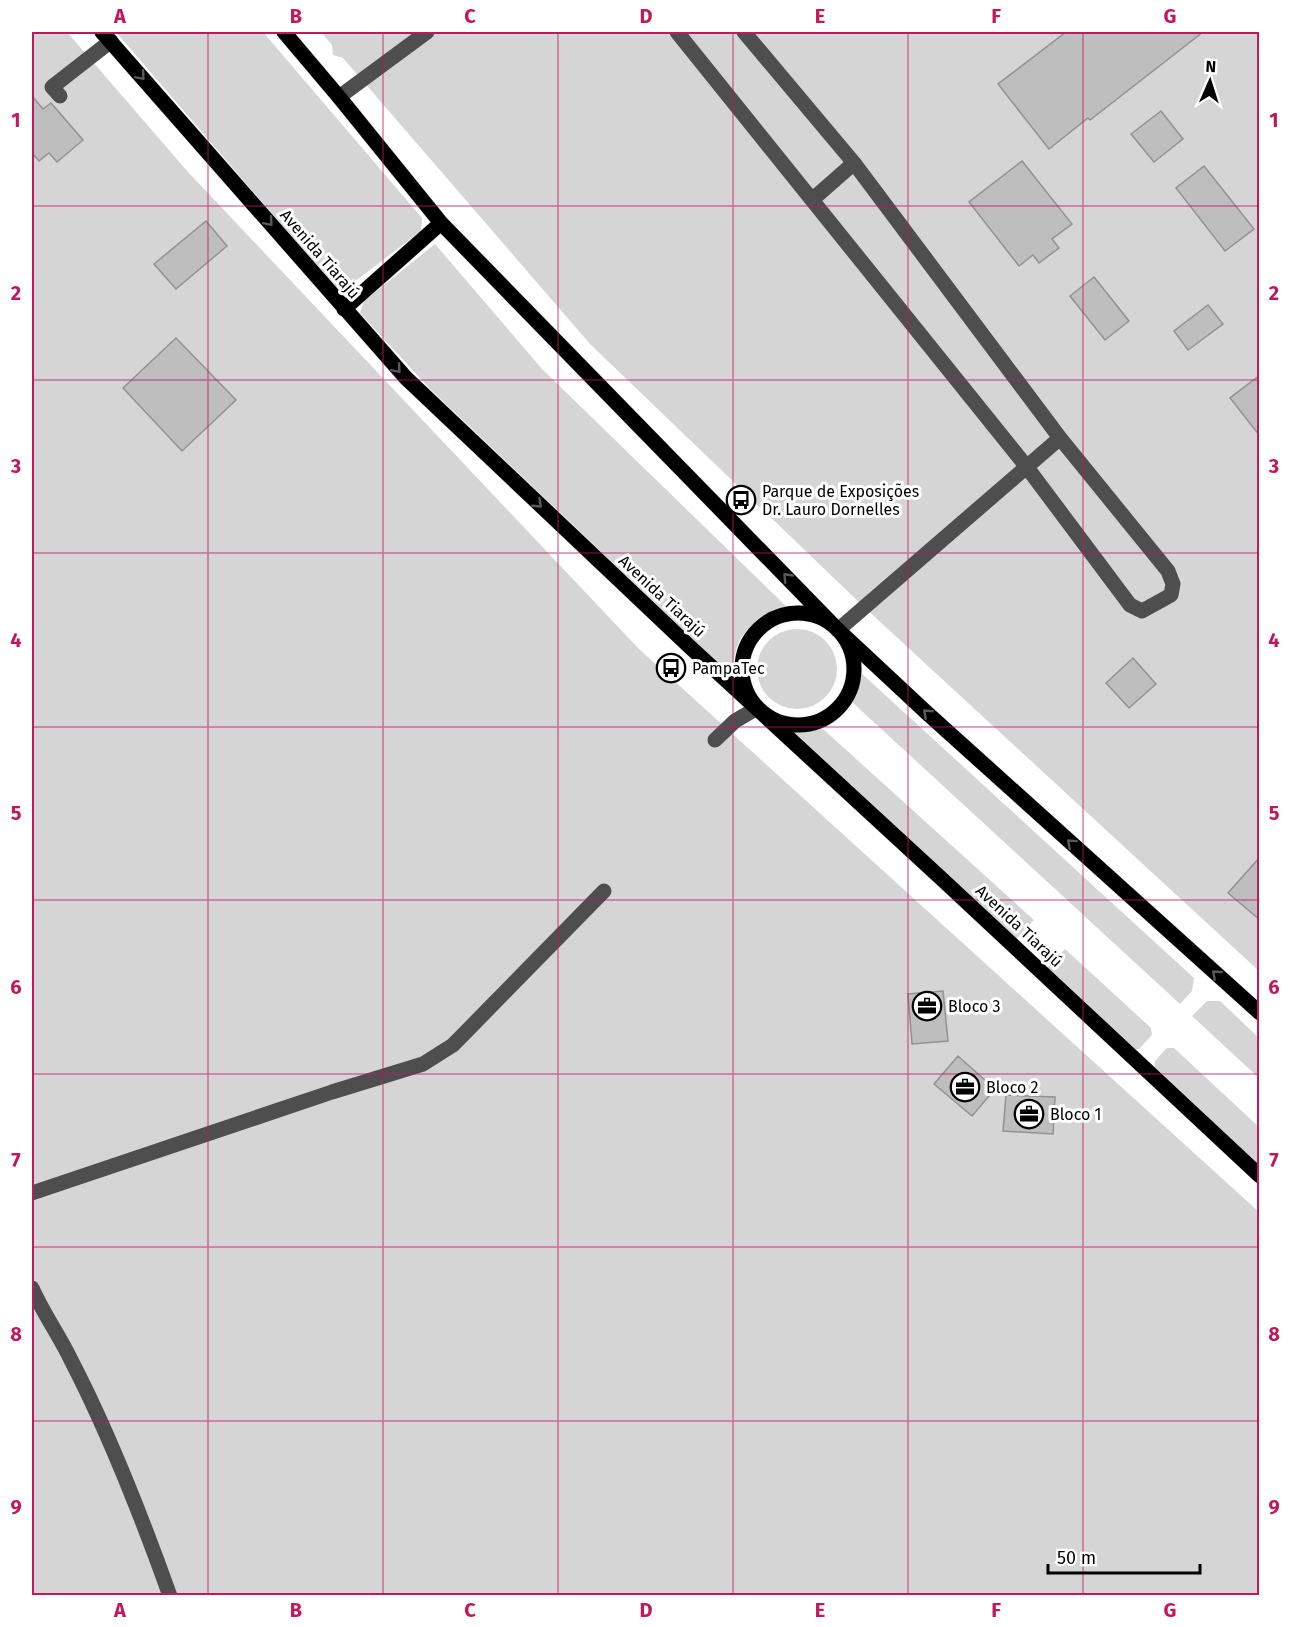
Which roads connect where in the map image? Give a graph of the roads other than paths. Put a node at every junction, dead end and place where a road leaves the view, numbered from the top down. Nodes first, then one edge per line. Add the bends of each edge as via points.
1 (284, 32) edge
2 (427, 32) edge
3 (677, 32) edge
4 (744, 32) edge
5 (106, 36) edge
6 (60, 96) dead end
7 (339, 97) junction
8 (854, 163) junction
9 (813, 199) junction
10 (441, 224) junction
11 (344, 309) junction
12 (1060, 438) junction
13 (1026, 466) junction
14 (838, 630) junction
15 (757, 708) junction
16 (715, 740) dead end
17 (604, 891) dead end
18 (1260, 1013) edge
19 (1260, 1176) edge
20 (32, 1193) edge
21 (33, 1298) edge
22 (170, 1596) edge

1 - 7 main road
2 - 7 street
3 - 9 street
4 - 8 street
5 - 6 street via 52,87
5 -> 11 main road, Avenida Tiarajú
7 - 10 main road
8 - 9 street
8 - 12 street
9 - 13 street
10 - 11 main road
14 -> 10 main road
11 -> 15 main road, Avenida Tiarajú via 406,378
12 - 13 street
12 - 13 street via 1168,571 1173,584 1171,595 1142,611 1130,605
13 - 14 street
14 - 15 main road via 807,614 772,619 758,629 747,643 741,677
14 - 15 main road via 849,645 854,663 850,690 835,712 816,723 795,726 774,721
18 -> 14 main road
15 - 16 street
15 - 19 main road, Avenida Tiarajú
17 - 20 street via 453,1045 423,1064
21 - 22 street via 71,1359 118,1461

